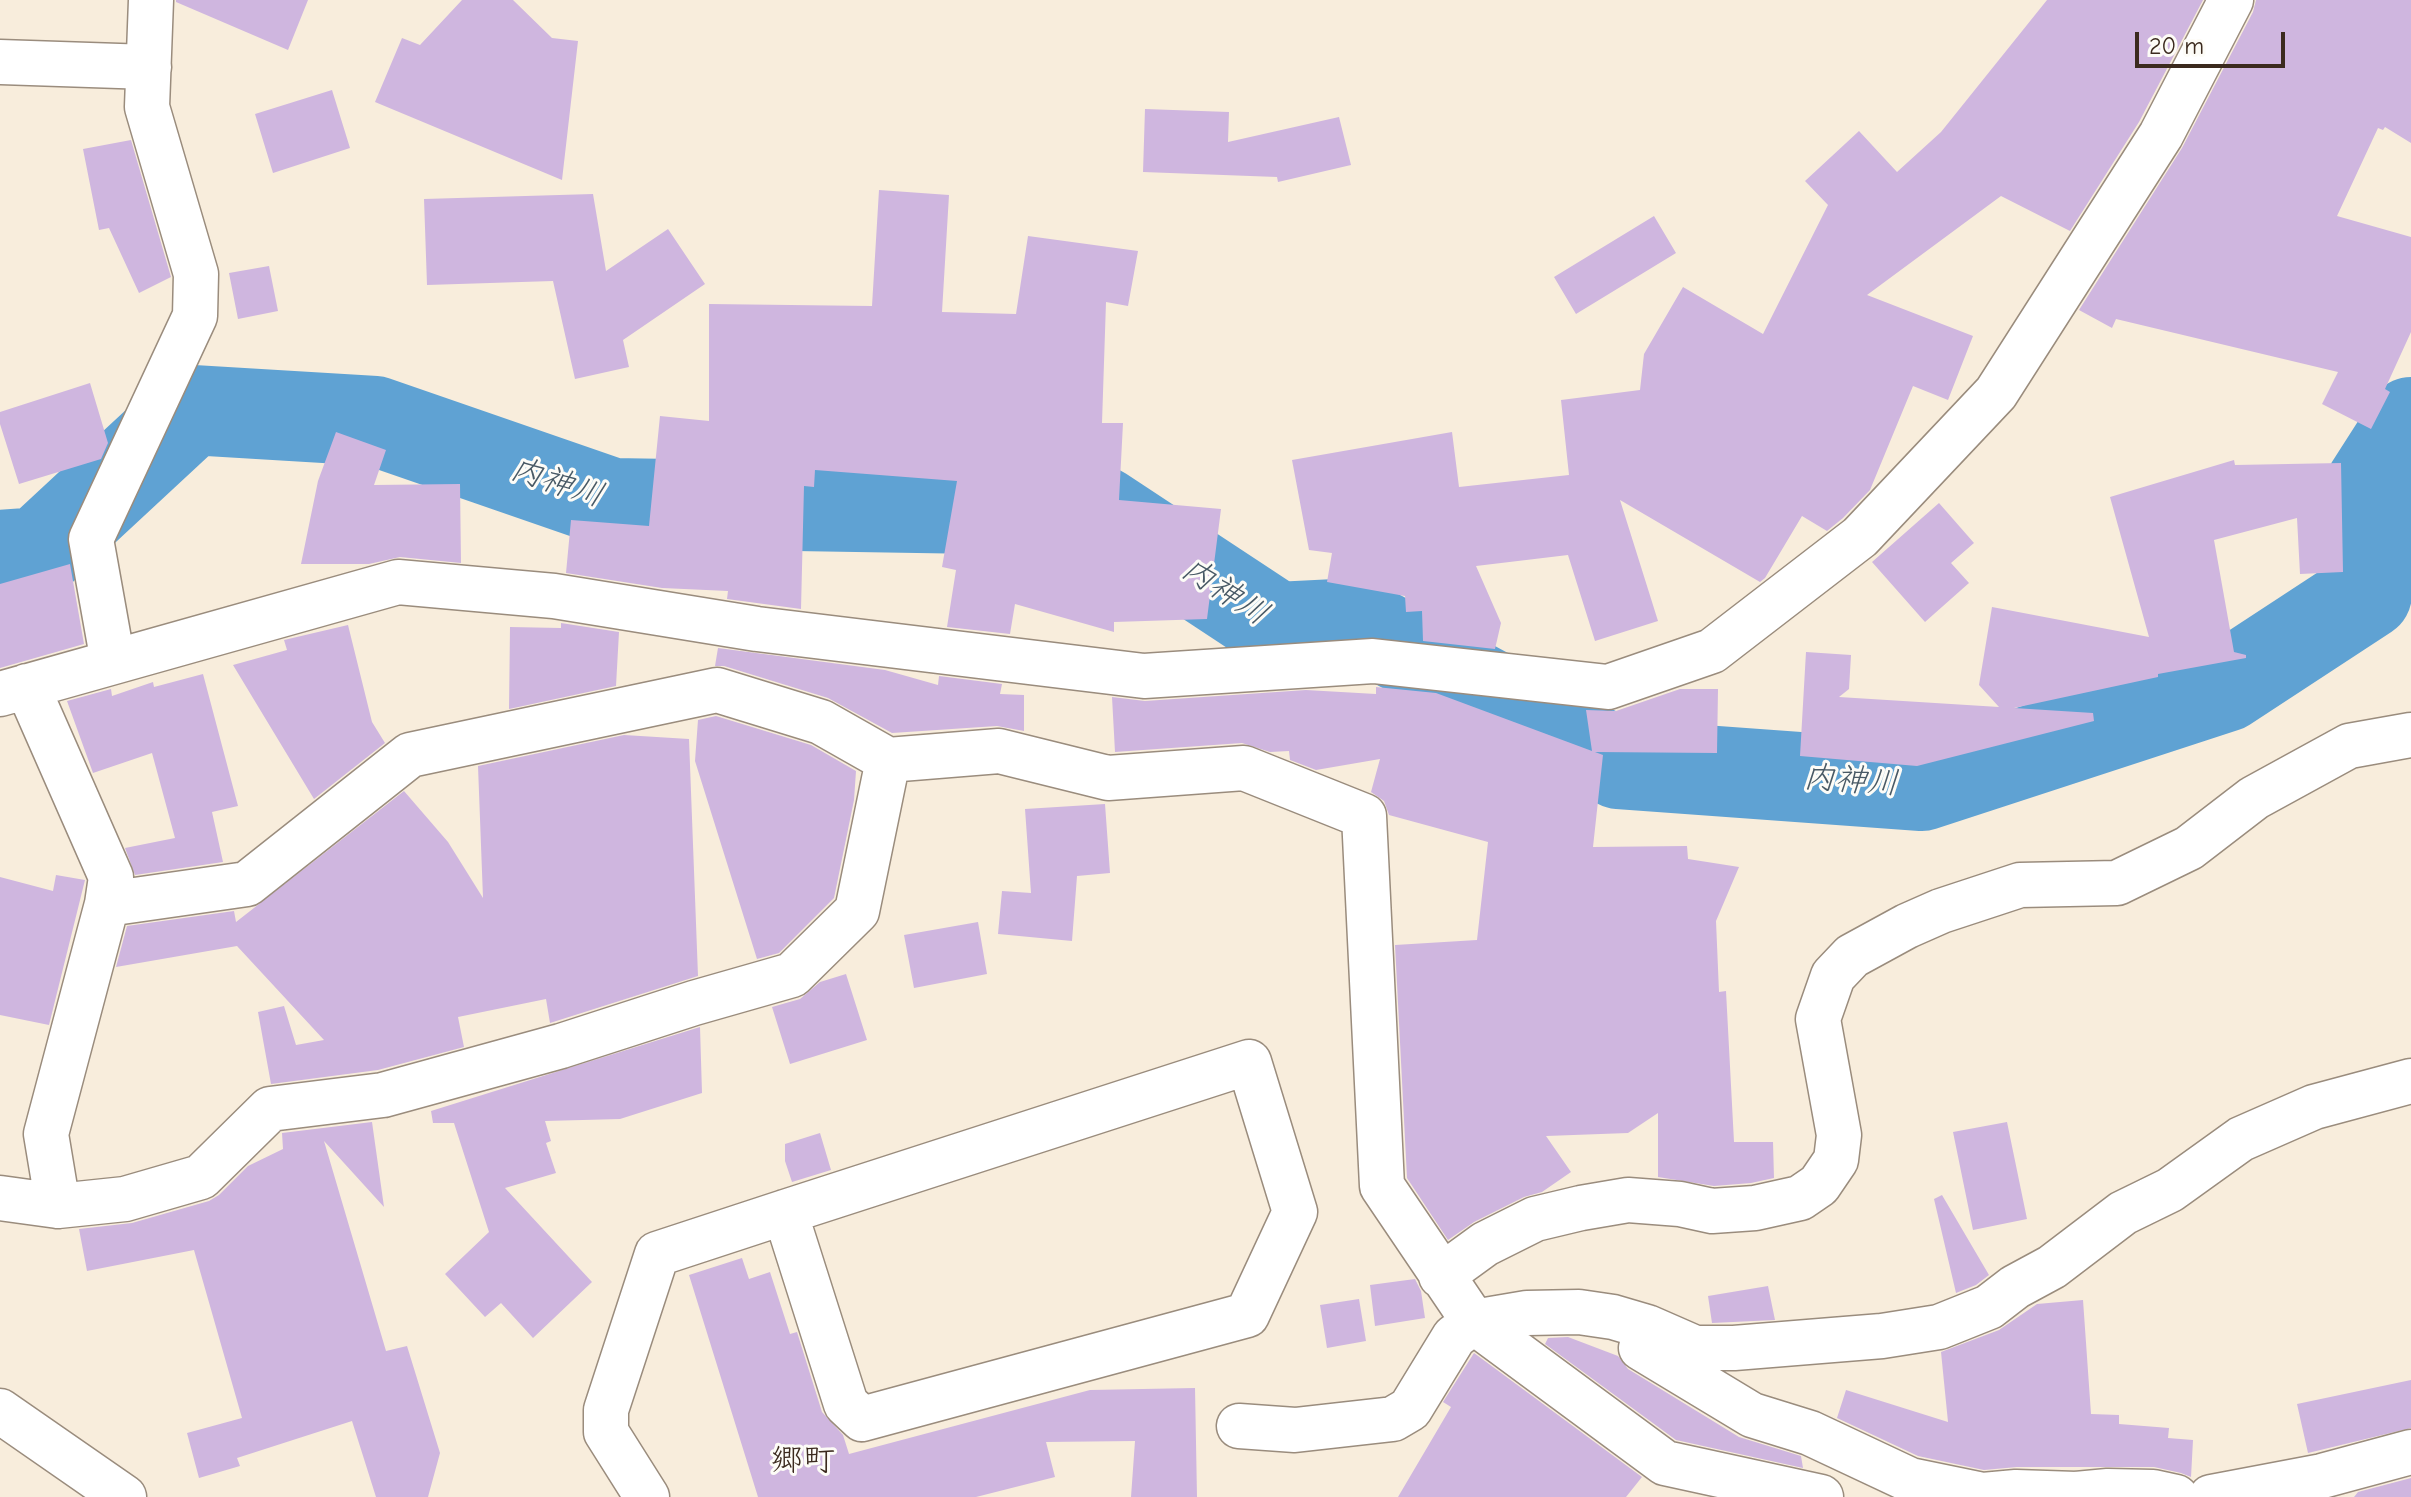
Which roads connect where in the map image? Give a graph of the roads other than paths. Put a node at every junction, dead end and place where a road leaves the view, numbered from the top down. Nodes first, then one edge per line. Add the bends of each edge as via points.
1 (151, 0) edge
2 (2231, 0) edge
3 (0, 62) edge
4 (149, 67) junction
5 (113, 662) junction
6 (14, 690) edge
7 (2411, 735) edge
8 (888, 760) junction
9 (107, 904) junction
10 (2411, 1081) edge
11 (0, 1198) edge
12 (58, 1206) junction
13 (785, 1212) junction
14 (1441, 1276) junction
15 (1593, 1314) junction
16 (1474, 1322) junction
17 (0, 1411) edge
18 (1239, 1426) dead end
19 (2411, 1452) edge
20 (124, 1497) edge
21 (647, 1497) edge
22 (1821, 1497) edge
23 (2176, 1497) edge
24 (2211, 1497) edge

1 - 4 street
2 - 5 street via 2161,135 1996,393 1860,537 1712,651 1608,687 1373,661 1144,676 757,629 554,596 398,582
3 - 4 street
4 - 5 street via 147,107 196,274 195,316 91,539
5 - 6 street
6 - 9 street via 111,877
7 - 14 street via 2349,746 2254,798 2189,848 2117,883 2020,885 1941,911 1852,956 1833,976 1818,1019 1839,1135 1836,1160 1819,1185 1800,1198 1712,1211 1628,1200 1581,1208 1535,1219 1485,1244
8 - 9 street via 821,722 717,690 410,755 247,884
8 - 12 street via 857,911 792,975 383,1095 270,1109 201,1177 125,1199
8 - 14 street via 999,751 1108,778 1244,768 1364,816 1382,1186
9 - 12 street via 46,1134
10 - 15 street via 2314,1107 2241,1139 1989,1307 1939,1327 1882,1336 1695,1348 1647,1327
11 - 12 street
13 - 13 street via 1249,1062 1295,1212 1247,1315 862,1419 846,1404
13 - 21 street via 657,1254 606,1410 606,1432
14 - 16 street
15 - 16 street via 1527,1313
15 - 23 street via 1617,1334 1752,1415 1810,1433 1910,1480 1983,1495 2108,1491
16 - 18 street via 1454,1337 1410,1409 1393,1419 1295,1430
16 - 22 street via 1665,1463
17 - 20 street
19 - 24 street

